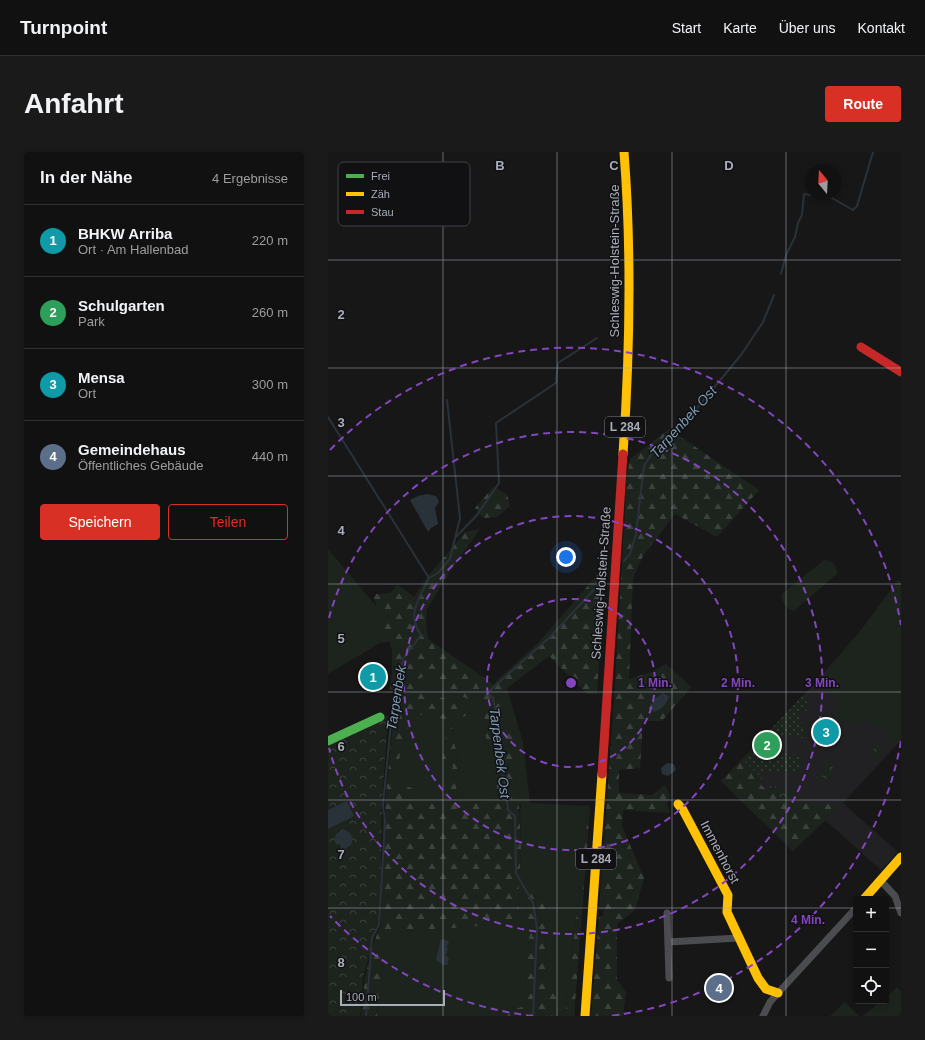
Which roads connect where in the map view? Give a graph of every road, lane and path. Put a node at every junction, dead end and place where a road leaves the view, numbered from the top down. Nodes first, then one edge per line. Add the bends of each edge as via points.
1 (624, 152) edge
2 (861, 348) dead end
3 (901, 372) edge
4 (380, 717) dead end
5 (328, 741) edge
6 (678, 804) dead end
7 (901, 857) edge
8 (881, 881) junction
9 (867, 896) edge
10 (853, 911) edge
11 (667, 913) dead end
12 (901, 913) edge
13 (739, 938) junction
14 (668, 942) junction
15 (669, 978) dead end
16 (778, 993) junction
17 (585, 1016) edge
18 (764, 1016) edge

1 - 17 main road, Schleswig-Holstein-Straße / L 284 via 629,219 626,412
2 - 3 main road
4 - 5 main road
6 - 13 main road, Immenhorst via 728,895 727,912
7 - 8 main road
8 - 9 main road
8 - 12 street via 895,896
10 - 16 street
11 - 14 street
13 - 14 street
13 - 16 main road, Immenhorst via 758,978 766,989
14 - 15 street
16 - 18 street via 770,1002

